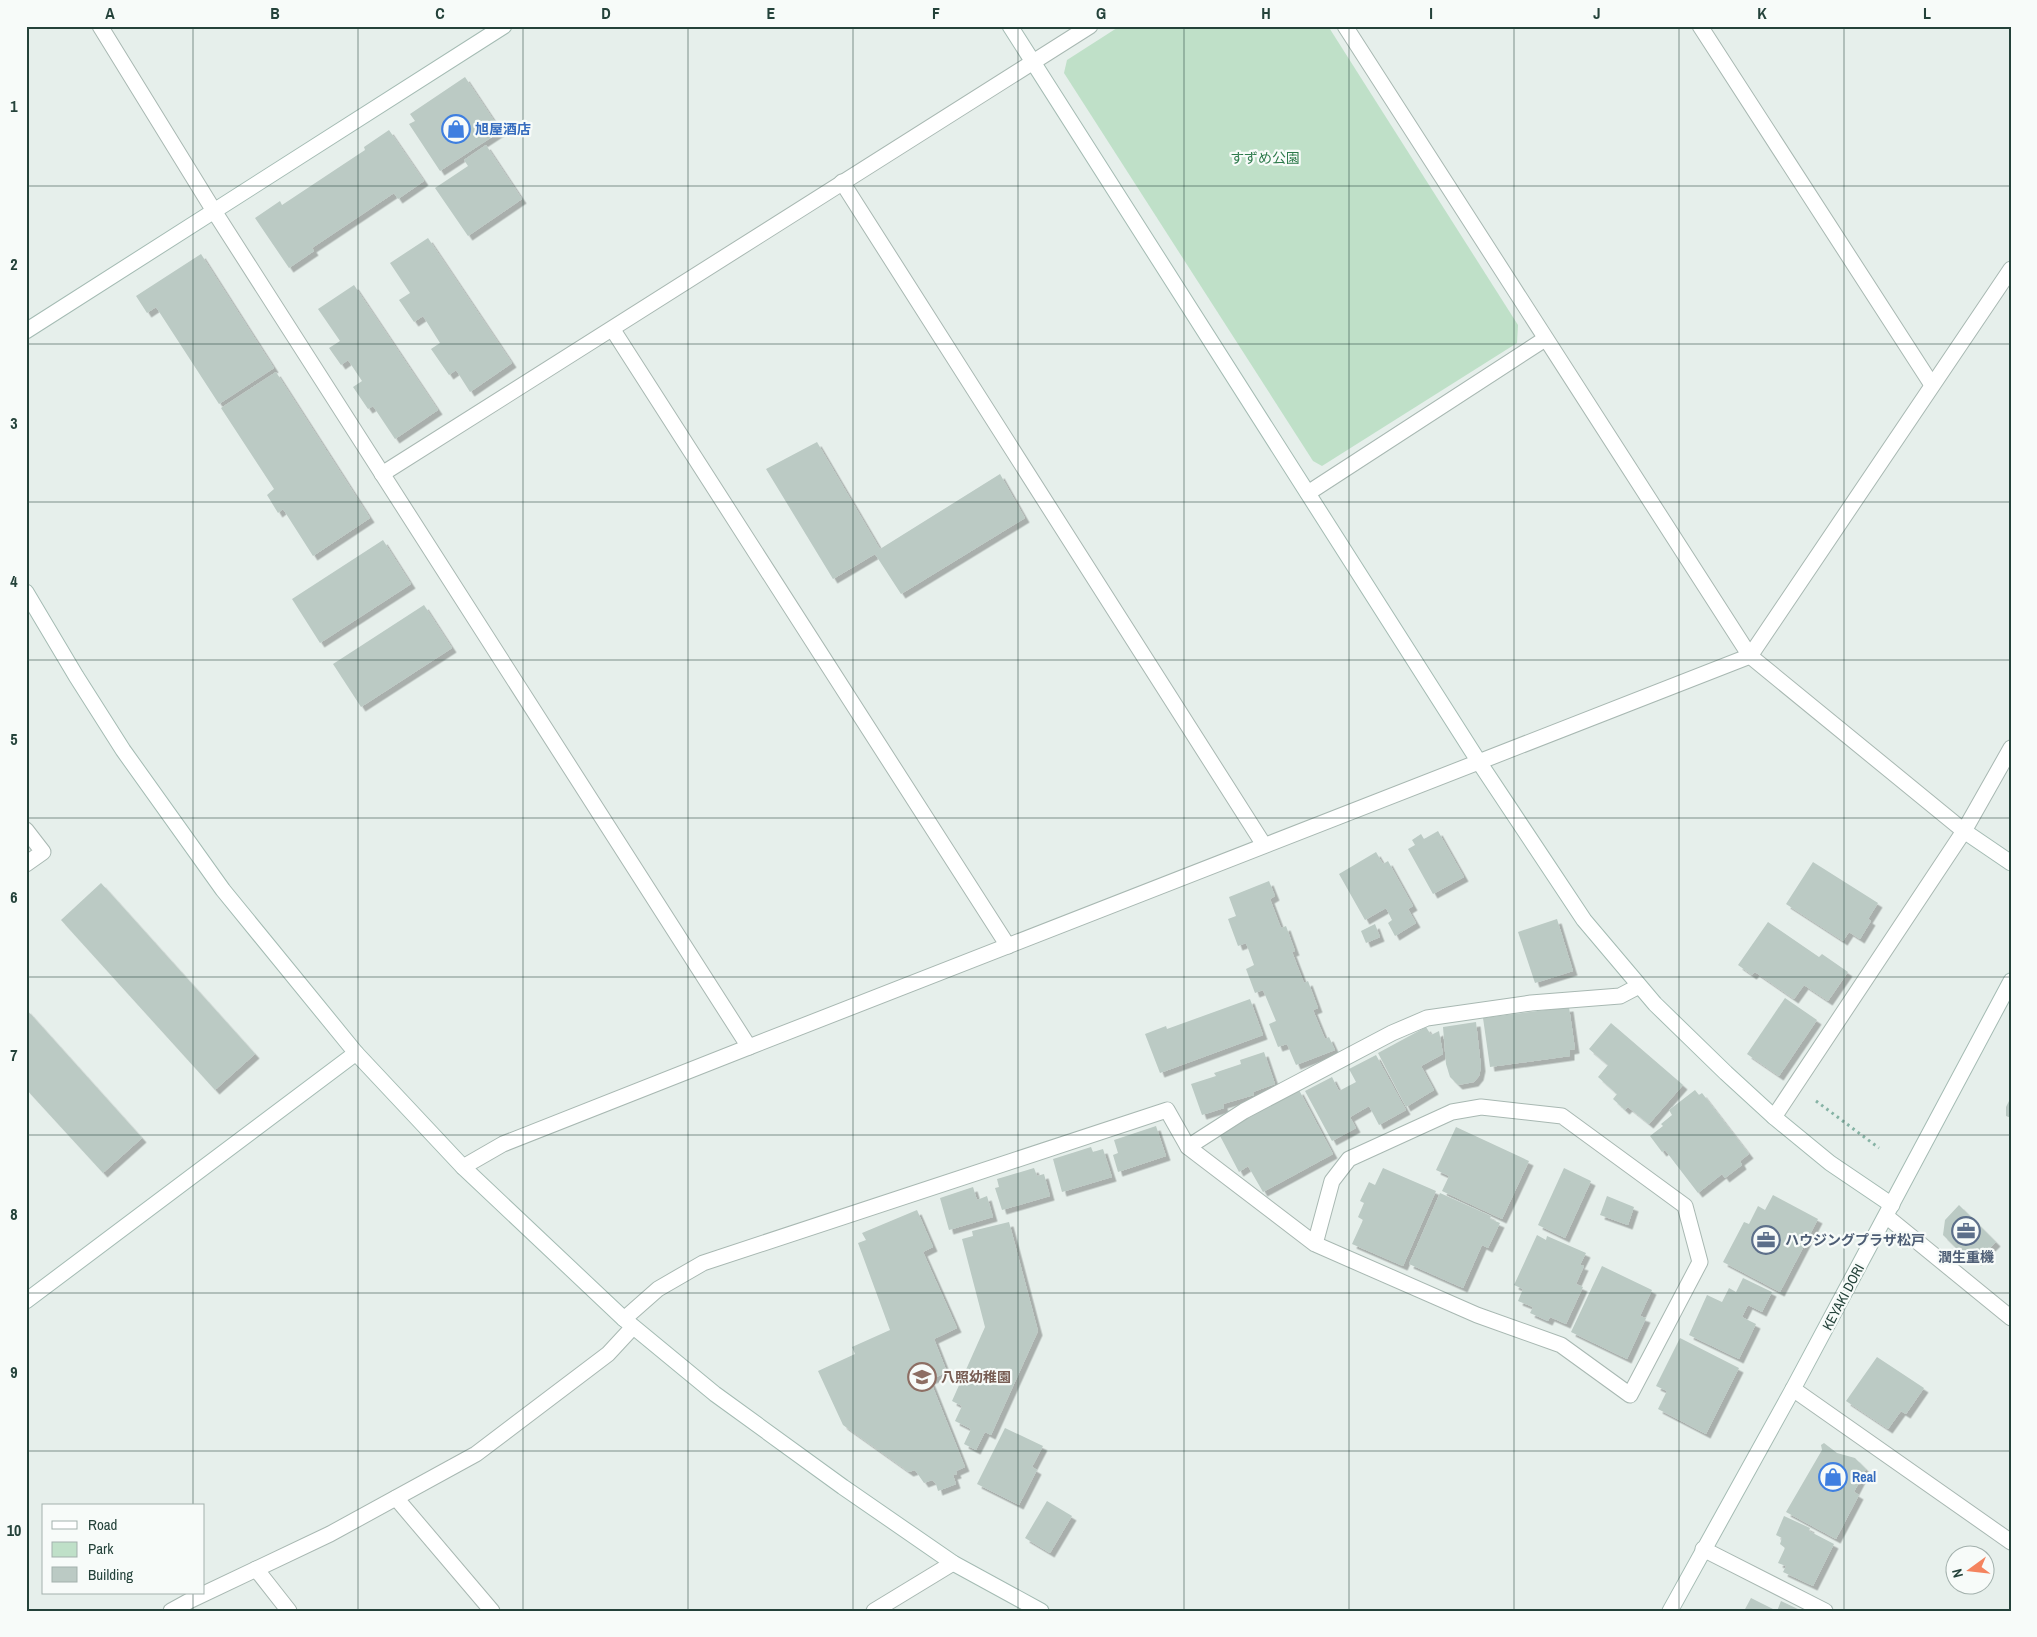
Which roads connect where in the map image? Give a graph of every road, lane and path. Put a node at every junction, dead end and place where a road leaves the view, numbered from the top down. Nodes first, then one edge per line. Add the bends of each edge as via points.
1 (100, 26) edge
2 (504, 26) edge
3 (1010, 26) edge
4 (1090, 26) edge
5 (1345, 26) edge
6 (1700, 26) edge
7 (1033, 62) junction
8 (842, 182) junction
9 (214, 211) junction
10 (2011, 269) edge
11 (613, 330) junction
12 (26, 331) edge
13 (1545, 339) junction
14 (1932, 385) junction
15 (382, 474) junction
16 (1308, 493) junction
17 (26, 592) edge
18 (1750, 656) junction
19 (2011, 748) edge
20 (1479, 762) junction
21 (26, 830) edge
22 (1964, 831) junction
23 (1264, 845) junction
24 (2011, 863) edge
25 (26, 864) edge
26 (1008, 946) junction
27 (2011, 981) edge
28 (1639, 986) junction
29 (749, 1047) junction
30 (356, 1053) junction
31 (1795, 1085) junction
32 (1774, 1117) junction
33 (1188, 1147) junction
34 (1879, 1148) dead end
35 (463, 1167) junction
36 (1889, 1210) junction
37 (1315, 1244) junction
38 (26, 1301) edge
39 (2011, 1318) edge
40 (629, 1323) junction
41 (1793, 1389) junction
42 (396, 1498) junction
43 (2011, 1542) edge
44 (1703, 1549) junction
45 (953, 1563) junction
46 (256, 1569) junction
47 (205, 1593) edge
48 (203, 1594) edge
49 (171, 1611) edge
50 (289, 1611) edge
51 (492, 1611) edge
52 (874, 1611) edge
53 (1041, 1611) edge
54 (1670, 1611) edge
55 (1825, 1611) edge

1 - 9 street
2 - 9 street
3 - 7 street
4 - 7 street
5 - 13 street
6 - 14 street
7 - 8 street
7 - 16 street
8 - 11 street
8 - 23 street
9 - 12 street
9 - 15 street
10 - 14 street
11 - 15 street
11 - 26 street
13 - 16 street
13 - 18 street
14 - 18 street
15 - 29 street
16 - 20 street
17 - 30 street via 81,685 168,814 223,890
18 - 20 street
18 - 22 street
19 - 22 street
20 - 23 street
20 - 28 street via 1584,920
21 - 25 street via 42,852
22 - 24 street
22 - 31 street
23 - 26 street
26 - 29 street
27 - 36 street, KEYAKI DORI
28 - 32 street
28 - 33 street via 1620,996 1531,1003 1427,1018 1392,1033 1253,1107
29 - 35 street via 503,1144
30 - 35 street
30 - 38 street
31 - 32 street
31 - 34 path
32 - 36 street
33 - 37 street
33 - 40 street via 1167,1110 703,1263 658,1289
35 - 40 street
36 - 39 street
36 - 41 street, KEYAKI DORI
37 - 37 street via 1332,1181 1349,1159 1452,1112 1481,1107 1562,1116 1685,1206 1700,1262 1630,1395 1561,1345 1477,1315
40 - 42 street via 608,1354 476,1454
40 - 45 street via 715,1394
41 - 43 street
41 - 44 street, KEYAKI DORI
42 - 46 street
42 - 51 street
44 - 54 street, KEYAKI DORI
44 - 55 street
45 - 52 street
45 - 53 street
46 - 47 street
46 - 50 street
48 - 49 street

